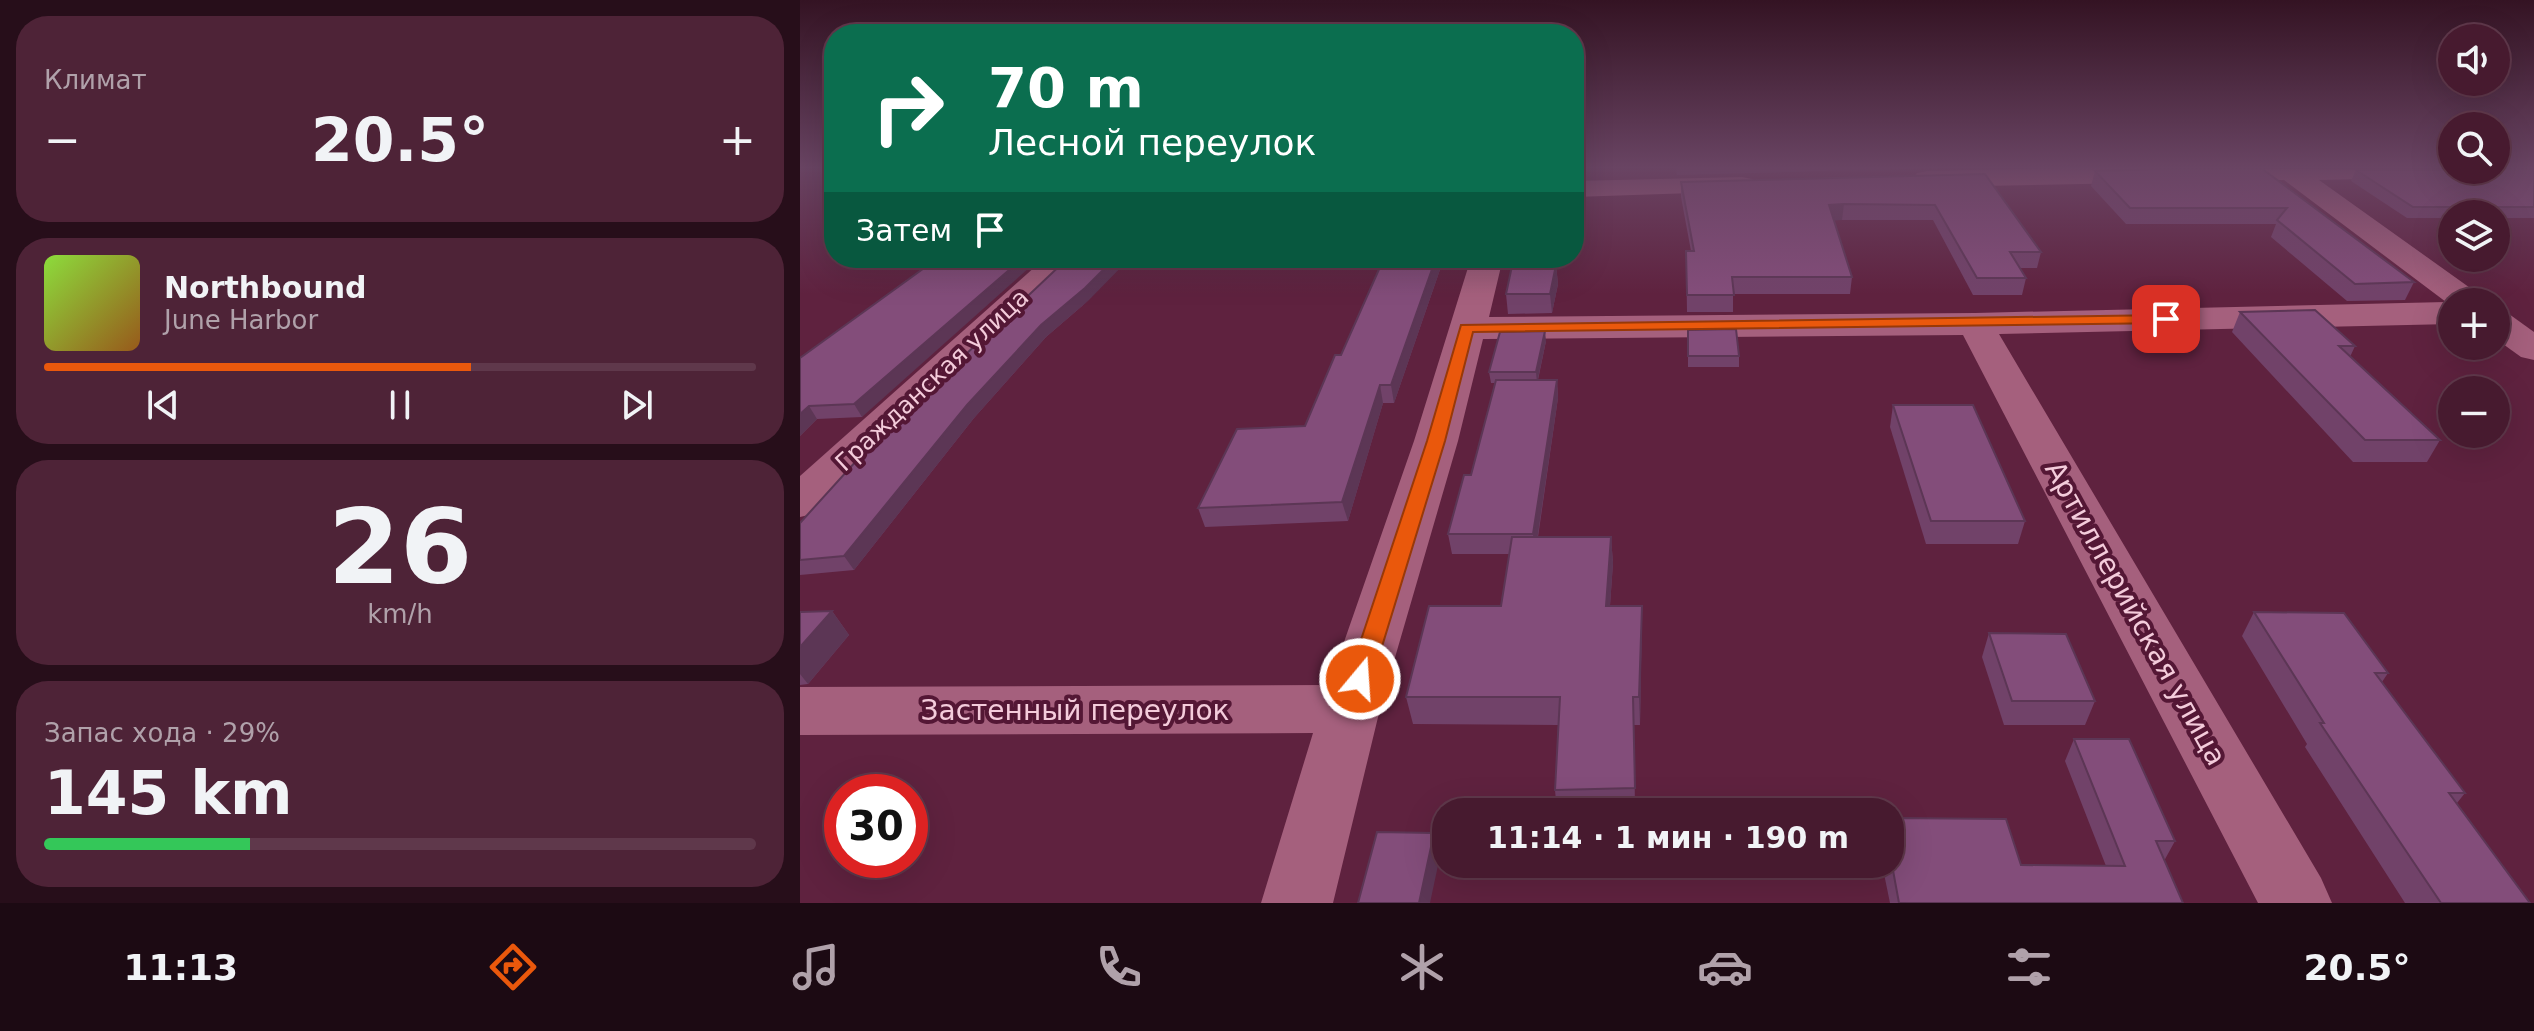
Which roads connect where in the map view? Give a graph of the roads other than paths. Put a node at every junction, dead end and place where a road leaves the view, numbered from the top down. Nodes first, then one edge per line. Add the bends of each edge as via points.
1 (2342, 210) edge
2 (1053, 268) edge
3 (1484, 268) edge
4 (2449, 288) edge
5 (2534, 311) edge
6 (2510, 312) edge
7 (2438, 313) edge
8 (1975, 324) junction
9 (1466, 328) junction
10 (2510, 332) edge
11 (2534, 349) edge
12 (800, 502) edge
13 (1350, 709) junction
14 (800, 711) edge
15 (1297, 903) edge
16 (2296, 903) edge

1 - 4 street
2 - 12 street, Гражданская улица
3 - 9 street
5 - 6 street
7 - 8 street
8 - 9 street
8 - 16 street, Артиллерийская улица
9 - 13 street via 1436,441
10 - 11 street
13 - 14 street, Застенный переулок
13 - 15 street

